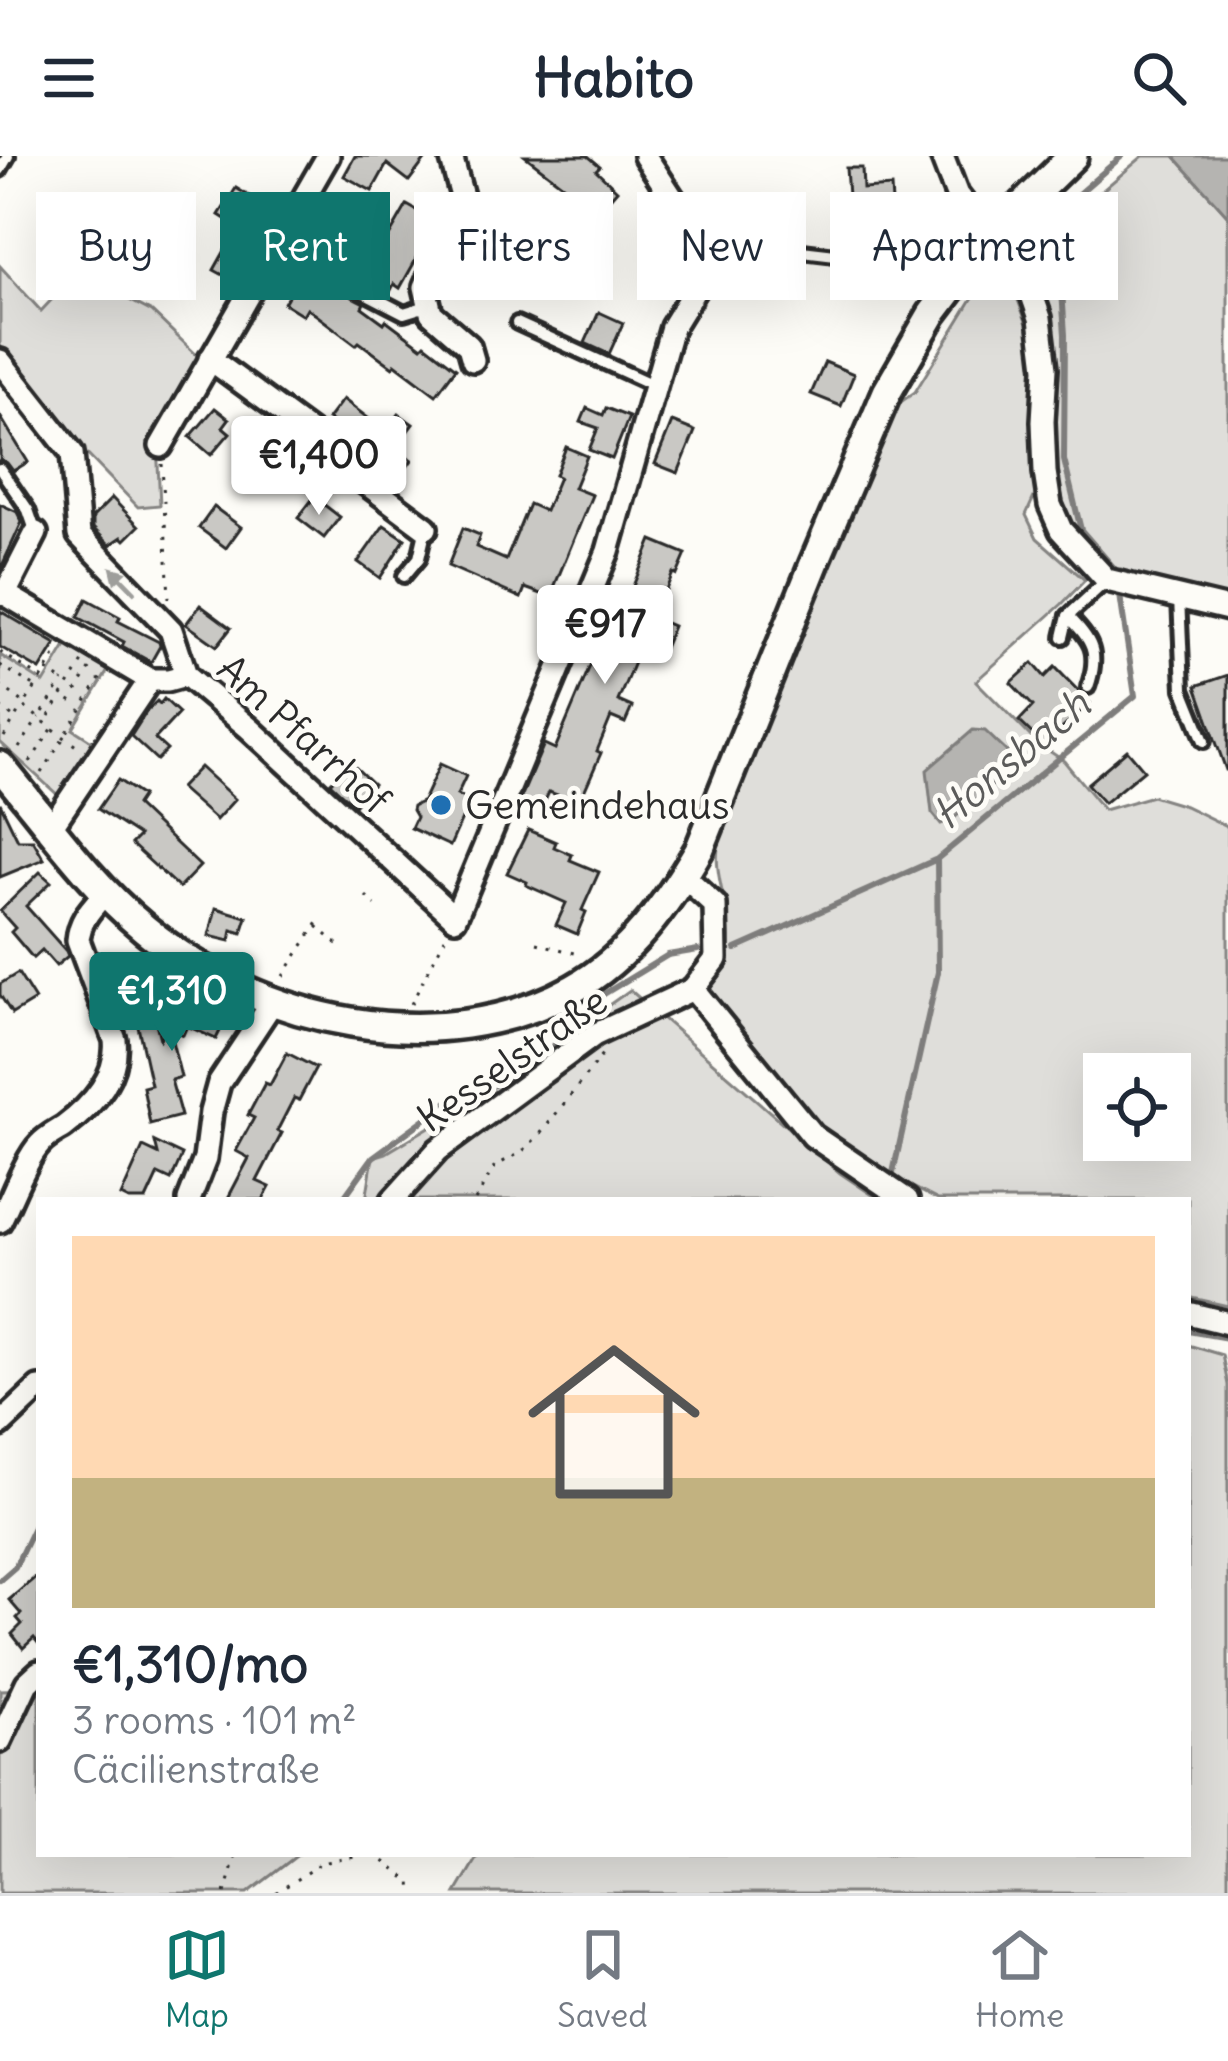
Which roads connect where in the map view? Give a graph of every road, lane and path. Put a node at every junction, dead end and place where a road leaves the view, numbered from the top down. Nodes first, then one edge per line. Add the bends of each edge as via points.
1 (8, 156) edge
2 (328, 156) edge
3 (451, 156) edge
4 (645, 156) edge
5 (942, 156) edge
6 (1073, 156) edge
7 (0, 170) edge
8 (669, 192) edge
9 (956, 192) edge
10 (1036, 192) edge
11 (379, 300) edge
12 (688, 300) edge
13 (943, 300) edge
14 (1032, 300) edge
15 (430, 305) junction
16 (517, 322) dead end
17 (211, 359) junction
18 (472, 359) dead end
19 (0, 361) edge
20 (655, 386) junction
21 (161, 446) joint
22 (0, 469) edge
23 (426, 528) joint
24 (35, 532) joint
25 (404, 576) dead end
26 (1107, 580) junction
27 (1179, 598) junction
28 (1228, 609) edge
29 (1068, 616) junction
30 (171, 630) junction
31 (1063, 637) dead end
32 (0, 652) edge
33 (89, 652) dead end
34 (48, 657) dead end
35 (97, 658) dead end
36 (0, 665) edge
37 (108, 665) dead end
38 (46, 670) junction
39 (186, 675) junction
40 (42, 678) junction
41 (150, 680) junction
42 (63, 681) junction
43 (0, 685) edge
44 (69, 685) junction
45 (36, 687) junction
46 (1088, 687) dead end
47 (63, 695) junction
48 (72, 700) junction
49 (24, 704) junction
50 (86, 704) junction
51 (0, 707) edge
52 (41, 715) junction
53 (50, 716) dead end
54 (15, 718) junction
55 (53, 727) junction
56 (66, 737) junction
57 (1204, 741) dead end
58 (81, 748) dead end
59 (7, 751) edge
60 (30, 762) dead end
61 (42, 773) dead end
62 (50, 829) junction
63 (684, 876) junction
64 (105, 893) junction
65 (366, 896) dead end
66 (375, 905) dead end
67 (321, 918) dead end
68 (455, 918) junction
69 (316, 924) junction
70 (537, 943) dead end
71 (338, 945) dead end
72 (610, 962) junction
73 (693, 989) junction
74 (274, 1000) junction
75 (399, 1027) junction
76 (608, 1048) dead end
77 (190, 1197) edge
78 (396, 1197) edge
79 (477, 1197) edge
80 (903, 1197) edge
81 (0, 1221) edge
82 (1191, 1314) edge
83 (1228, 1323) edge
84 (36, 1391) edge
85 (0, 1425) edge
86 (36, 1675) edge
87 (0, 1741) edge
88 (235, 1857) edge
89 (356, 1857) edge
90 (377, 1857) edge
91 (225, 1893) edge
92 (276, 1893) edge
93 (412, 1893) edge

1 - 7 lane
2 - 17 street
3 - 15 street via 463,200 425,286
4 - 8 street
5 - 9 street
6 - 10 street
11 - 15 lane via 404,313
12 - 20 street
13 - 63 street via 881,405
14 - 26 street via 1045,346 1050,505 1061,530
15 - 18 street via 470,346
16 - 20 lane
17 - 21 street
17 - 23 street
30 -> 19 street via 80,535 72,453
20 - 68 street via 608,551
21 - 30 path
22 - 24 lane
23 - 25 lane via 419,558
24 - 41 street via 5,594
26 - 27 street
26 - 29 lane
27 - 28 street
27 - 57 lane via 1183,689
29 - 31 lane
29 - 46 lane via 1089,639 1095,665
30 - 39 street
32 - 40 path
33 - 44 path
34 - 38 path
35 - 48 path
36 - 45 path
37 - 50 path
38 - 40 path
38 - 42 path
39 - 41 street, Am Pfarrhof
39 - 68 street, Am Pfarrhof
40 - 45 path
41 - 62 street
42 - 44 path
42 - 52 path
43 - 49 path
44 - 47 path
45 - 49 path
47 - 48 path
47 - 53 path
48 - 50 path
49 - 52 path
49 - 54 path
50 - 56 path
51 - 54 path
52 - 55 path
52 - 59 path
54 - 59 path
55 - 56 path
55 - 60 path
56 - 58 path
56 - 61 path
59 - 62 street
62 - 64 street
63 - 72 street
63 - 73 street via 716,904 716,959
64 - 74 street via 175,951
64 - 81 street via 77,940 115,1040 112,1072 87,1107 38,1145
65 - 66 path
67 - 69 path
68 - 75 path
69 - 71 path
69 - 74 path
70 - 72 path
72 - 75 street via 532,1006 460,1025
73 - 78 street, Kesselstraße via 594,1035 439,1150
73 - 80 street via 813,1136
74 - 75 street
74 - 77 street via 219,1083
76 - 79 path via 541,1133 495,1166
82 - 83 street
84 - 85 street
86 - 87 street
88 - 91 path
89 - 92 path via 321,1863
90 - 93 path via 411,1882

